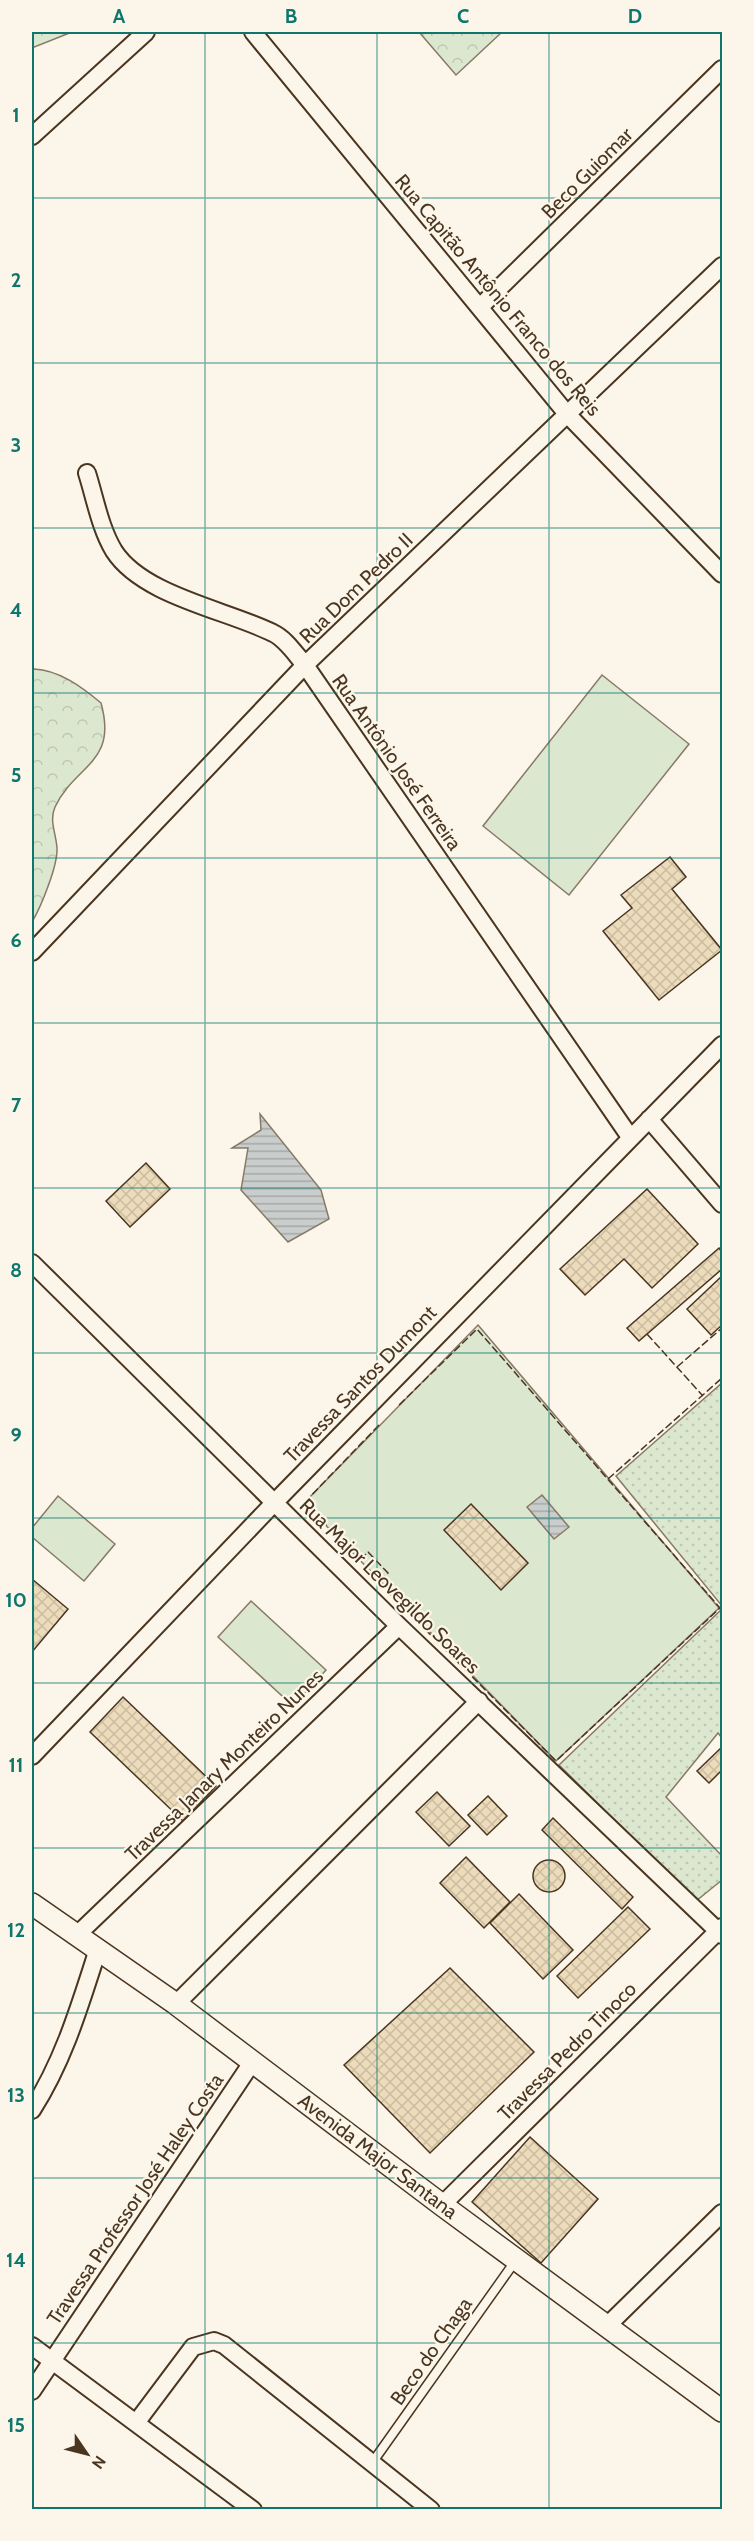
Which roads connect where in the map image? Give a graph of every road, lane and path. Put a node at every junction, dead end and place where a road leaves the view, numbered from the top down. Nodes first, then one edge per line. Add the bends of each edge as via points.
1 (147, 32) edge
2 (254, 32) edge
3 (723, 69) edge
4 (32, 136) edge
5 (723, 266) edge
6 (480, 307) junction
7 (567, 414) junction
8 (87, 473) dead end
9 (723, 574) edge
10 (305, 665) junction
11 (32, 952) edge
12 (723, 1045) edge
13 (649, 1119) junction
14 (630, 1137) junction
15 (723, 1204) edge
16 (32, 1263) edge
17 (274, 1503) junction
18 (399, 1626) junction
19 (479, 1701) junction
20 (32, 1756) edge
21 (32, 1904) edge
22 (721, 1931) edge
23 (78, 1934) junction
24 (98, 1949) junction
25 (176, 2004) junction
26 (253, 2061) junction
27 (32, 2110) edge
28 (442, 2205) junction
29 (723, 2213) edge
30 (516, 2259) junction
31 (607, 2326) junction
32 (32, 2346) edge
33 (52, 2360) junction
34 (32, 2391) edge
35 (723, 2411) edge
36 (136, 2423) junction
37 (372, 2463) junction
38 (253, 2510) edge
39 (431, 2510) edge

1 - 4 street
2 - 6 street, Rua Capitão Antônio Franco dos Reis
3 - 6 street, Beco Guiomar
5 - 7 street, Rua Dom Pedro II
6 - 7 street, Rua Capitão Antônio Franco dos Reis
7 - 9 street, Rua Capitão Antônio Franco dos Reis
7 - 10 street, Rua Dom Pedro II
8 - 10 street, Rua Antônio José Ferreira via 107,537 115,553 129,567 144,580 274,633
10 - 11 street, Rua Dom Pedro II
10 - 14 street, Rua Antônio José Ferreira
12 - 13 street, Travessa Santos Dumont
13 - 14 street, Travessa Santos Dumont
13 - 15 street
14 - 17 street, Travessa Santos Dumont
16 - 17 street, Rua Major Leovegildo Soares
17 - 18 street, Rua Major Leovegildo Soares
17 - 20 street, Travessa Santos Dumont
18 - 19 street, Rua Major Leovegildo Soares
18 - 23 street, Travessa Janary Monteiro Nunes
19 - 22 street, Rua Major Leovegildo Soares
19 - 25 street
21 - 23 street, Avenida Major Santana
22 - 28 street, Travessa Pedro Tinoco
23 - 24 street, Avenida Major Santana
24 - 25 street, Avenida Major Santana
24 - 27 street via 67,2043
25 - 26 street, Avenida Major Santana
26 - 28 street, Avenida Major Santana
26 - 33 street, Travessa Professor José Haley Costa
28 - 30 street, Avenida Major Santana
29 - 31 street
30 - 31 street, Avenida Major Santana
30 - 37 lane, Beco do Chaga
31 - 35 street, Avenida Major Santana
32 - 33 street
33 - 34 street, Travessa Professor José Haley Costa
33 - 36 street
36 - 37 street via 194,2347 214,2341
36 - 38 street
37 - 39 street

